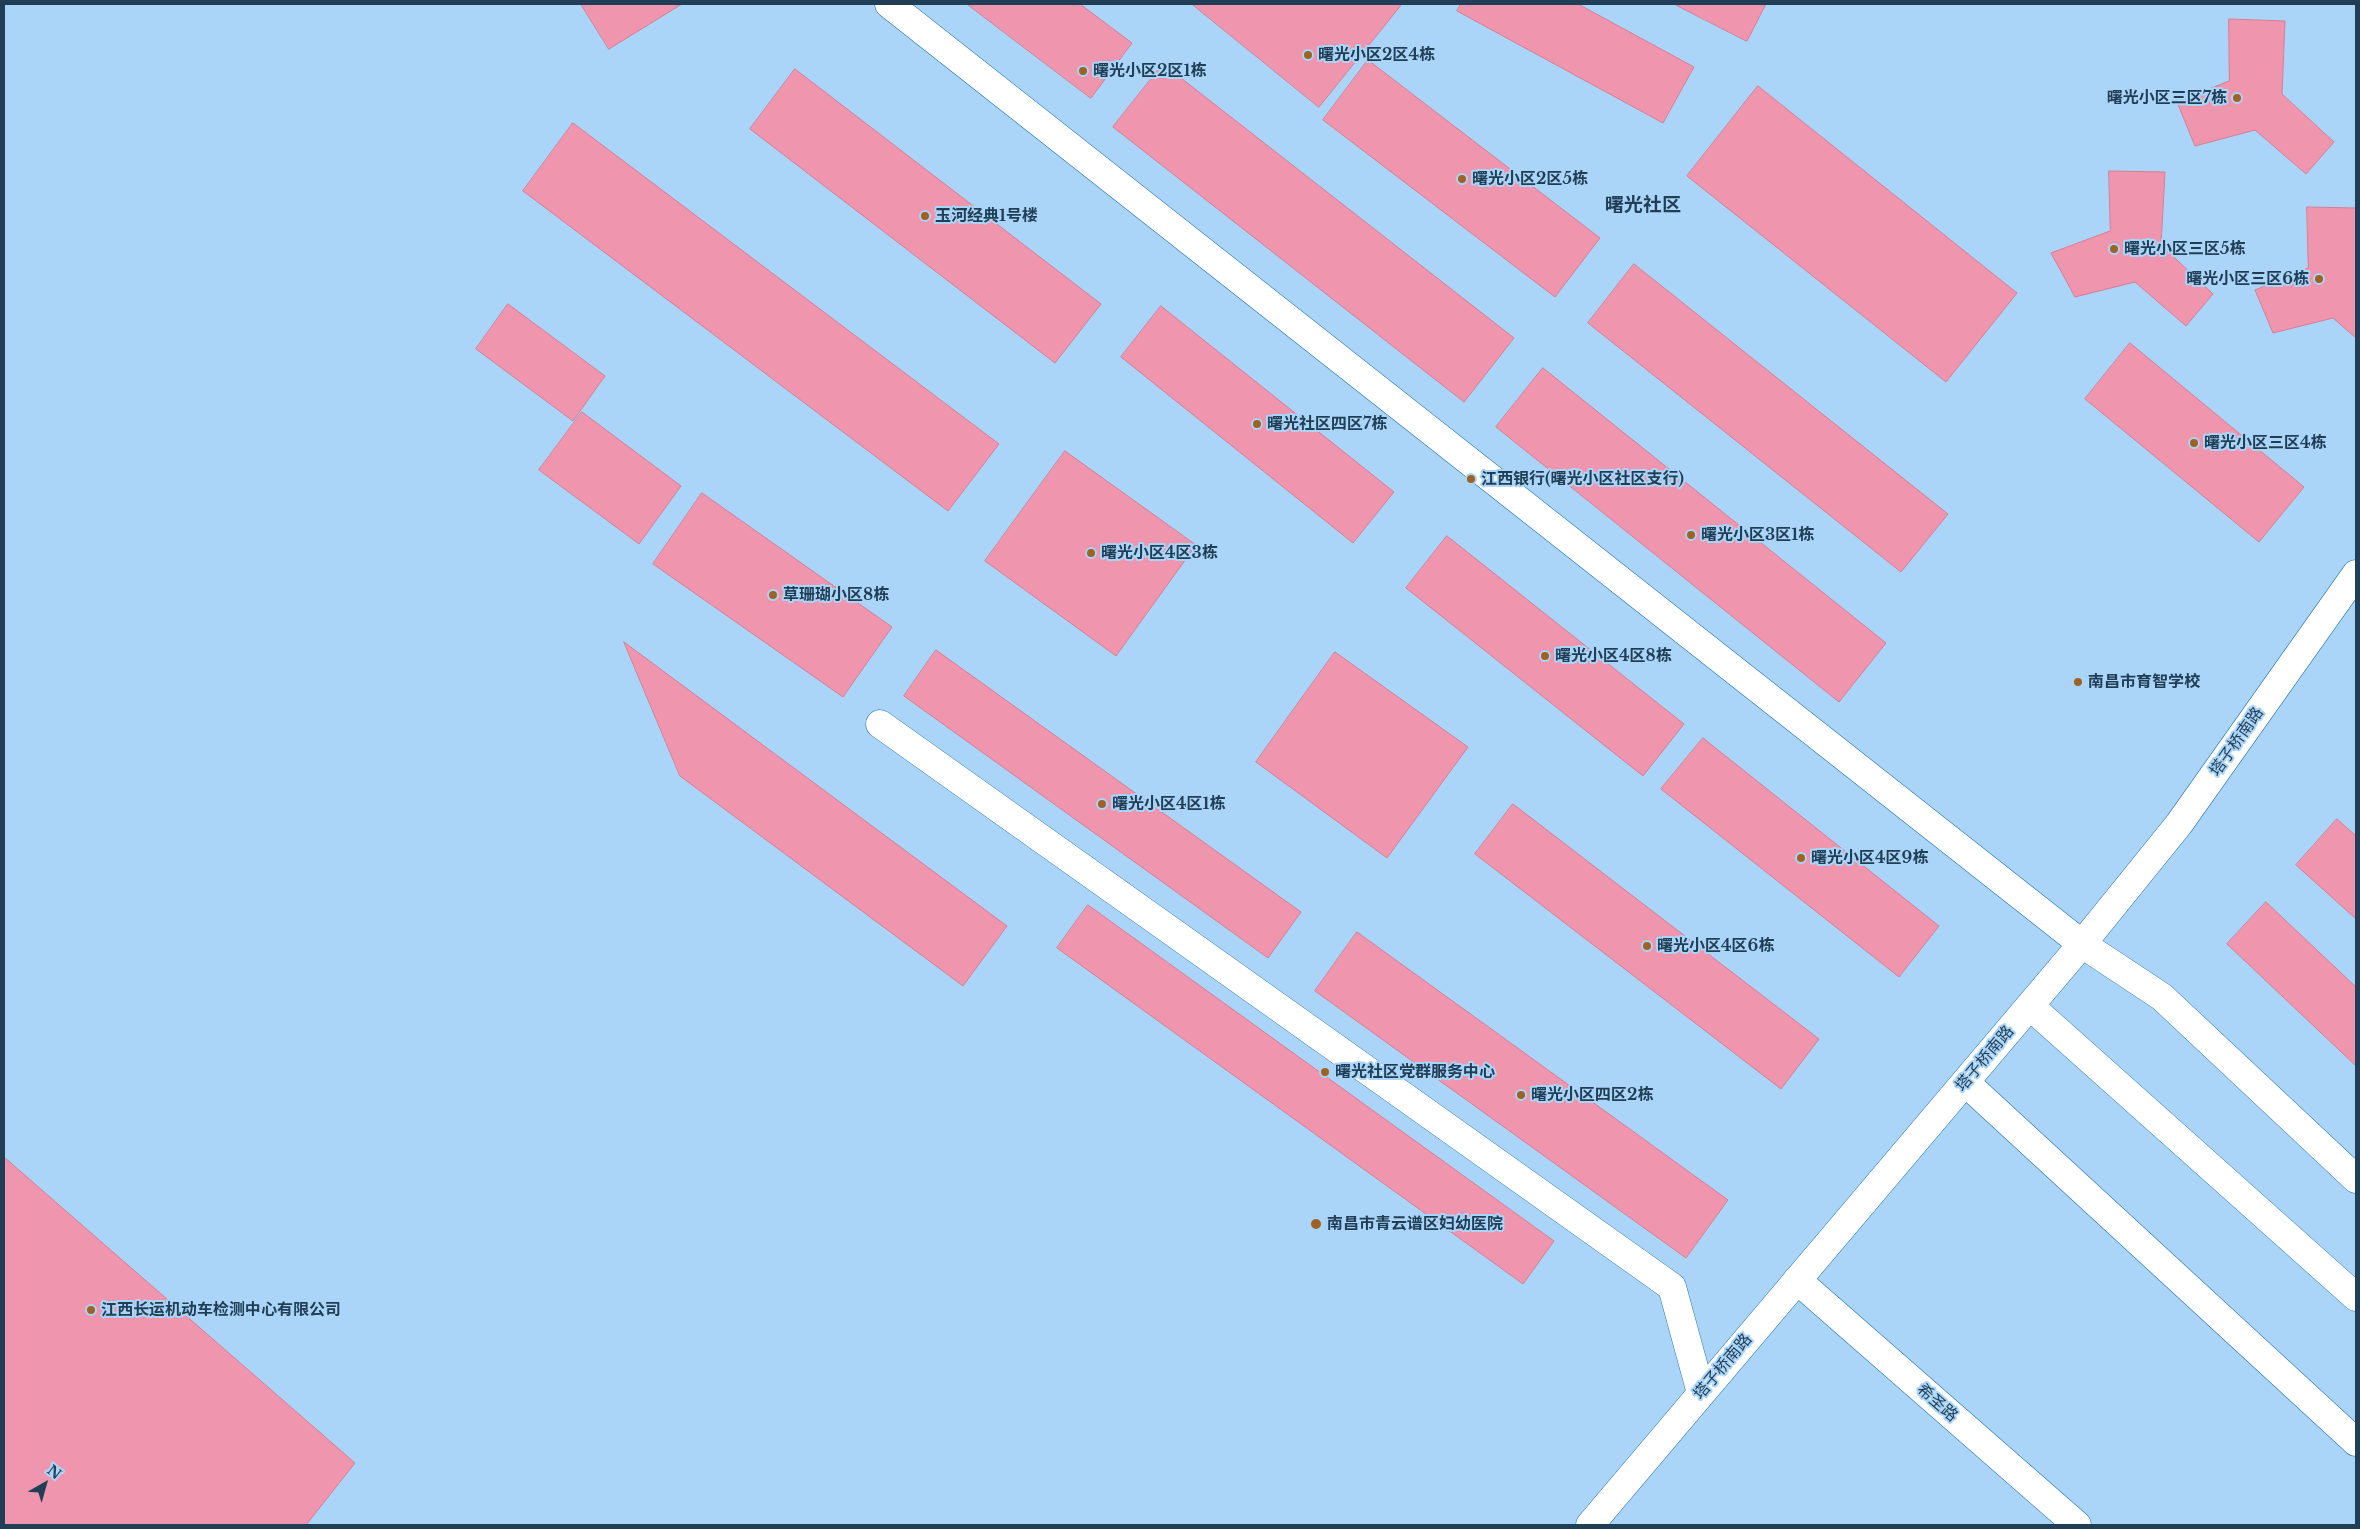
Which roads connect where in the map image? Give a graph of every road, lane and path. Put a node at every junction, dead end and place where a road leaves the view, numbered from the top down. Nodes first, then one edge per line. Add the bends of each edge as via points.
1 (889, 4) edge
2 (2356, 574) edge
3 (880, 724) dead end
4 (2082, 944) junction
5 (2030, 1006) junction
6 (1965, 1082) junction
7 (2356, 1179) edge
8 (1796, 1280) junction
9 (2356, 1297) edge
10 (1701, 1393) junction
11 (2356, 1442) edge
12 (1590, 1525) edge
13 (2077, 1525) edge

1 - 4 street
2 - 4 street, 塔子桥南路 via 2179,824
3 - 10 street via 1672,1287
4 - 5 street, 塔子桥南路
4 - 7 street via 2162,998
5 - 6 street, 塔子桥南路
5 - 9 street
6 - 8 street, 塔子桥南路
6 - 11 street
8 - 10 street, 塔子桥南路
8 - 13 street, 希圣路
10 - 12 street, 塔子桥南路

